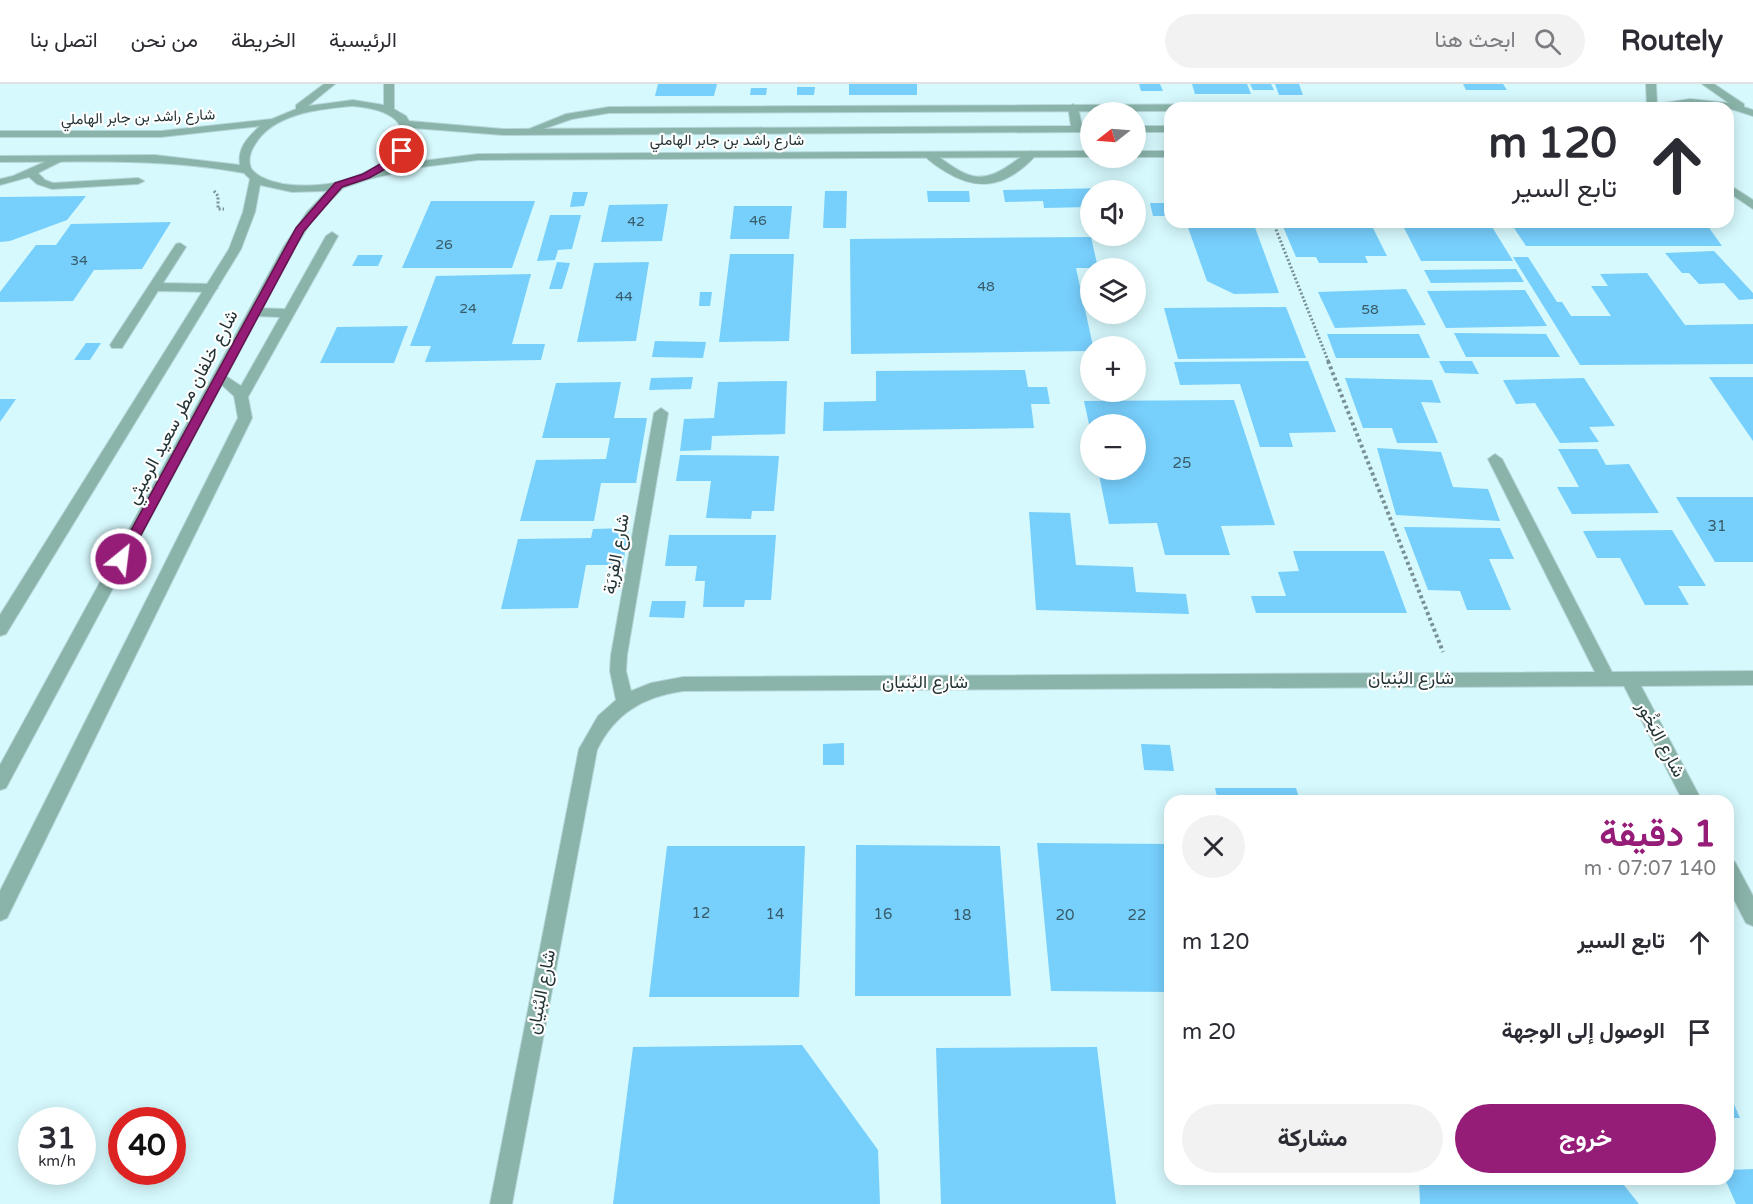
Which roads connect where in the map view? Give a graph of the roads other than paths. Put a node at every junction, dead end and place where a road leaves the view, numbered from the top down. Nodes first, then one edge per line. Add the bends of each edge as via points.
1 (330, 84) edge
2 (389, 84) edge
3 (1651, 84) edge
4 (1707, 84) edge
5 (1652, 102) edge
6 (1673, 102) edge
7 (1702, 102) edge
8 (1073, 107) junction
9 (1164, 107) edge
10 (1734, 109) edge
11 (389, 110) junction
12 (1752, 113) edge
13 (288, 116) junction
14 (275, 122) junction
15 (406, 124) junction
16 (1077, 129) joint
17 (1146, 129) edge
18 (1164, 129) edge
19 (529, 131) junction
20 (0, 134) edge
21 (1032, 154) junction
22 (1080, 154) edge
23 (1146, 154) edge
24 (1164, 154) edge
25 (929, 155) junction
26 (0, 159) edge
27 (58, 159) junction
28 (31, 172) junction
29 (251, 174) junction
30 (366, 176) junction
31 (138, 181) dead end
32 (0, 182) edge
33 (339, 185) junction
34 (1734, 187) edge
35 (1750, 189) dead end
36 (1734, 191) edge
37 (1753, 206) edge
38 (332, 236) dead end
39 (180, 247) dead end
40 (154, 287) junction
41 (212, 288) junction
42 (255, 312) junction
43 (289, 313) junction
44 (117, 345) dead end
45 (220, 377) junction
46 (242, 396) junction
47 (660, 413) dead end
48 (1496, 459) dead end
49 (0, 630) edge
50 (1607, 678) junction
51 (1628, 678) junction
52 (1753, 678) edge
53 (625, 702) junction
54 (0, 782) edge
55 (1690, 795) edge
56 (1734, 880) edge
57 (0, 910) edge
58 (1753, 916) edge
59 (501, 1204) edge

1 - 13 street
2 - 11 street
3 - 5 street
4 - 12 street
6 - 7 street
8 - 9 street
8 - 16 street
8 - 19 street via 609,110 570,116
10 - 12 street
11 - 13 street via 353,103 320,106
11 - 15 street
13 - 14 street
14 - 20 street, شارع راشد بن جابر الهاملي via 161,134
14 - 29 street, شارع خلفان مطر سعيد الرميثي via 248,146 244,158
15 - 19 street, شارع راشد بن جابر الهاملي via 470,131
15 - 30 street via 408,137 402,151
16 - 19 street, شارع راشد بن جابر الهاملي
17 - 18 street
21 - 22 street, شارع راشد بن جابر الهاملي
21 - 25 street, شارع راشد بن جابر الهاملي
21 - 25 street via 1003,177 979,182 961,177
23 - 24 street
25 - 30 street, شارع راشد بن جابر الهاملي via 478,157
26 - 27 street
27 - 28 street
27 - 29 street via 179,159
28 - 31 street via 41,183 52,186
28 - 32 street
29 - 33 street via 270,185 291,189
29 - 41 street, شارع خلفان مطر سعيد الرميثي via 244,230
30 - 33 street
33 - 42 street, شارع خلفان مطر سعيد الرميثي via 299,230
34 - 35 street
36 - 37 street
38 - 43 street
39 - 40 street
40 - 41 street
40 - 44 street
41 - 49 street, شارع خلفان مطر سعيد الرميثي
42 - 43 street
42 - 45 street, شارع خلفان مطر سعيد الرميثي
43 - 46 street
45 - 46 street
45 - 54 street, شارع خلفان مطر سعيد الرميثي
46 - 57 street via 245,418
47 - 53 street, شارع الفِرْيَة via 619,655 618,671
48 - 50 street
50 - 51 street, شارع البُنيان
50 - 53 street, شارع البُنيان via 683,684 643,692
51 - 52 street, شارع البُنيان
51 - 55 street, شارع البَخُور
53 - 59 street, شارع البُنيان via 596,731 588,749
56 - 58 street

